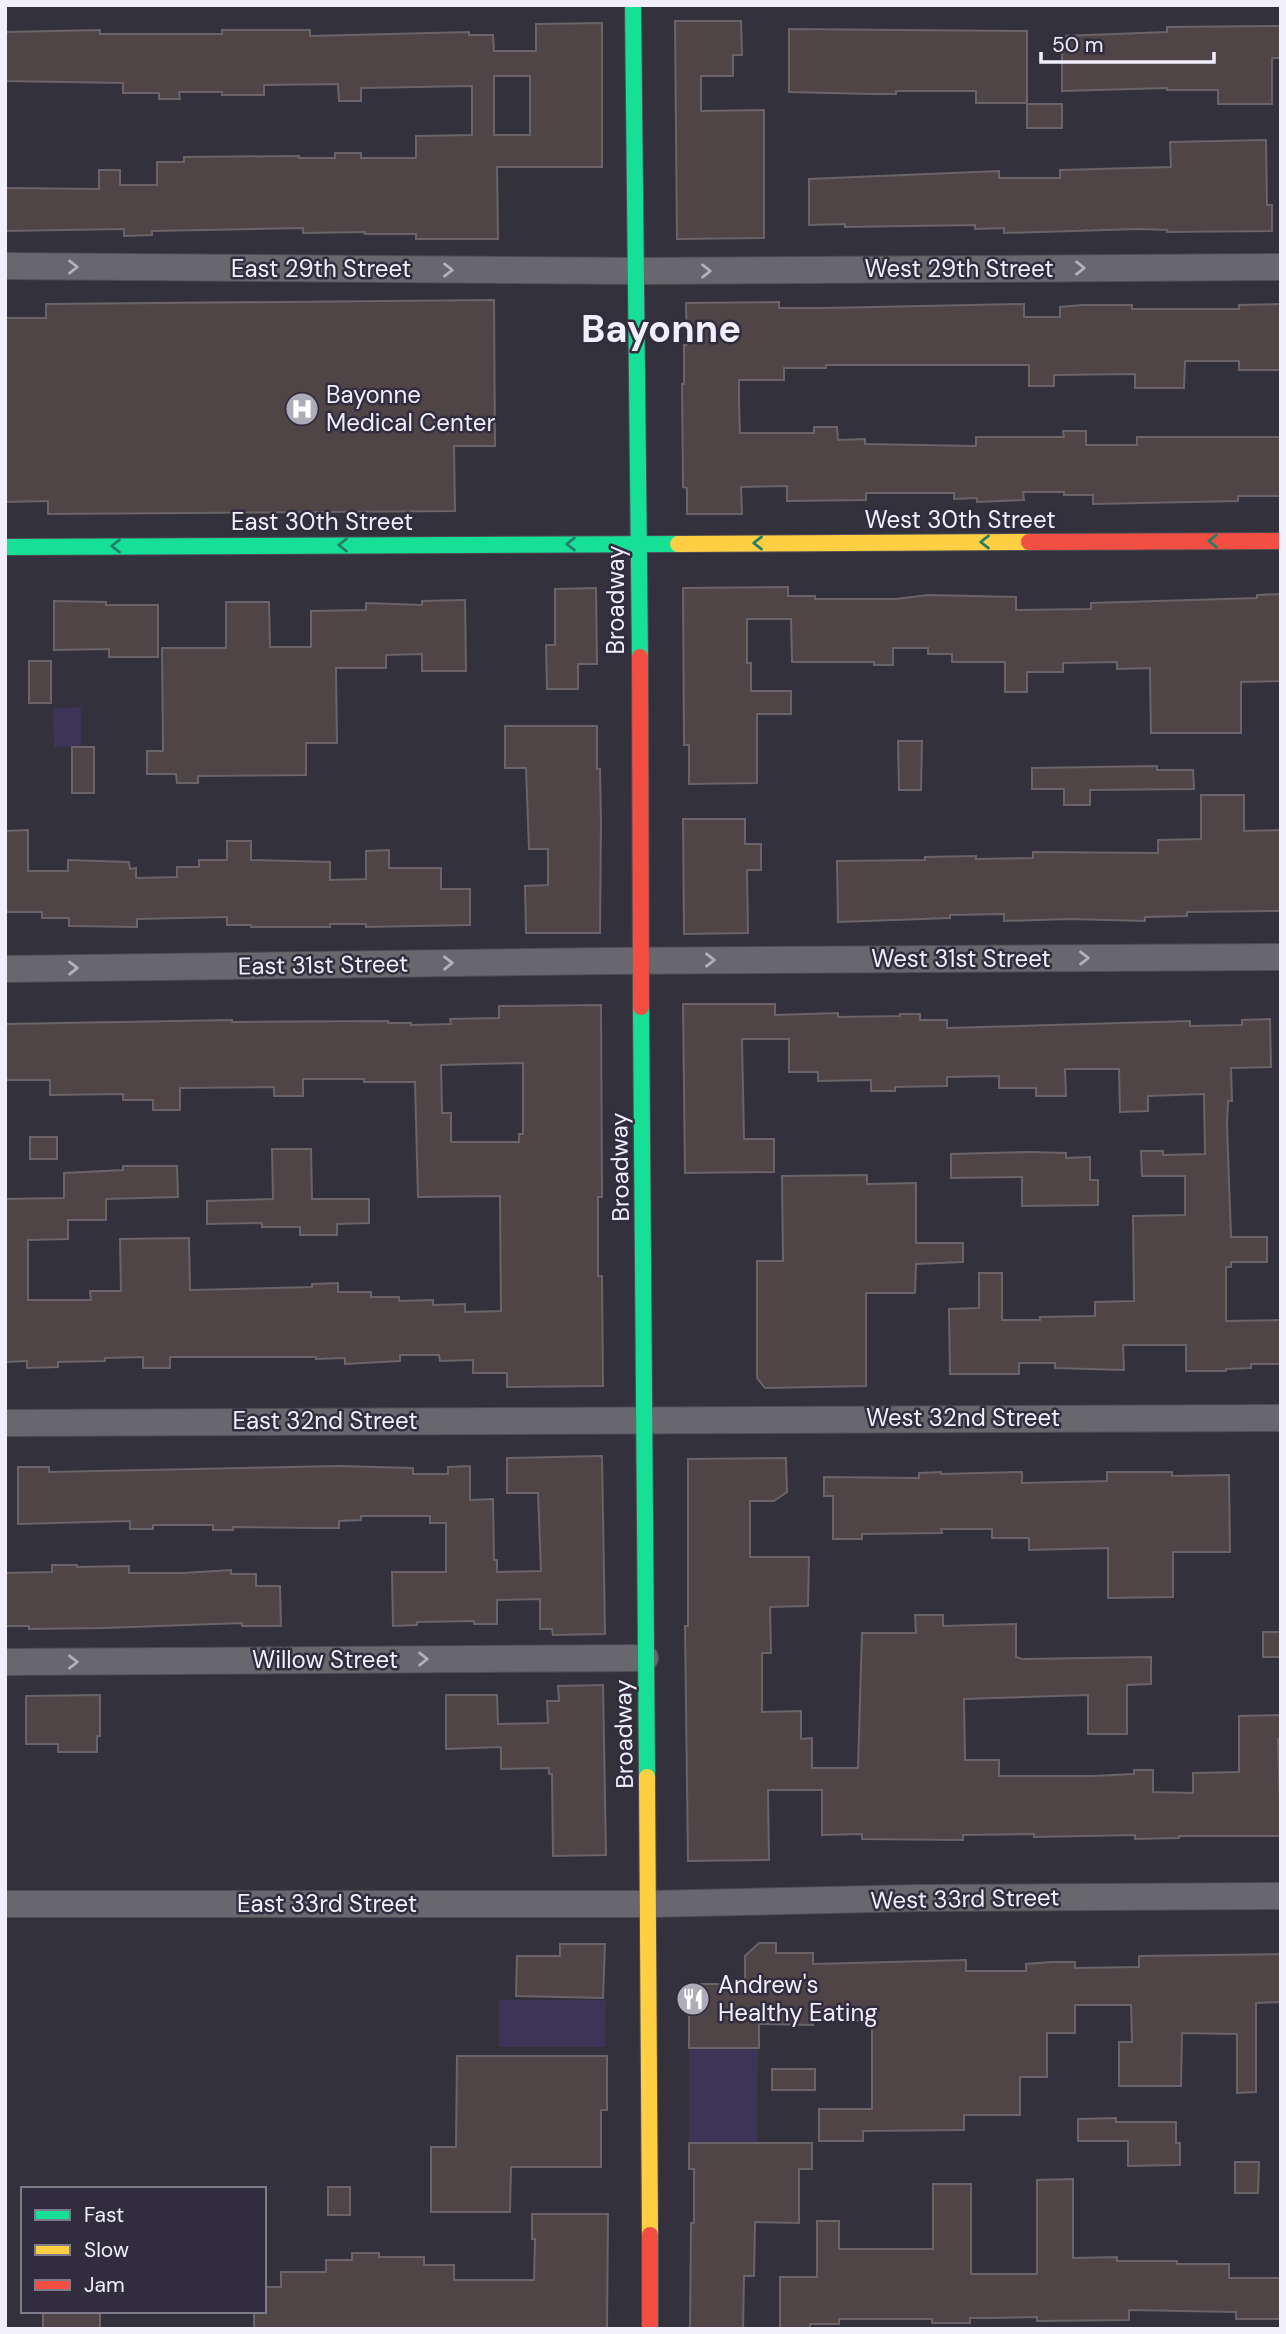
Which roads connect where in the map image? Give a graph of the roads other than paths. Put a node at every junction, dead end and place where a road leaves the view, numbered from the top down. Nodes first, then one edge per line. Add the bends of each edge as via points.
1 (634, 5) edge
2 (5, 266) edge
3 (1281, 267) edge
4 (638, 271) junction
5 (1281, 541) edge
6 (639, 544) junction
7 (5, 547) edge
8 (1281, 957) edge
9 (641, 961) junction
10 (5, 969) edge
11 (1281, 1418) edge
12 (645, 1419) junction
13 (5, 1423) edge
14 (645, 1658) junction
15 (5, 1662) edge
16 (1281, 1896) edge
17 (5, 1904) edge
18 (649, 1904) junction
19 (650, 2329) edge

1 - 4 street, Broadway
2 -> 4 street, East 29th Street
4 -> 3 street, West 29th Street
4 - 6 street, Broadway
5 -> 6 street, West 30th Street
6 -> 7 street, East 30th Street
6 - 9 street, Broadway
9 -> 8 street, West 31st Street
10 -> 9 street, East 31st Street
9 - 12 street, Broadway
11 - 12 street, West 32nd Street
12 - 13 street, East 32nd Street
12 - 14 street, Broadway
15 -> 14 street, Willow Street
14 - 18 street, Broadway
16 - 18 street, West 33rd Street
17 - 18 street, East 33rd Street
18 - 19 street, Broadway

